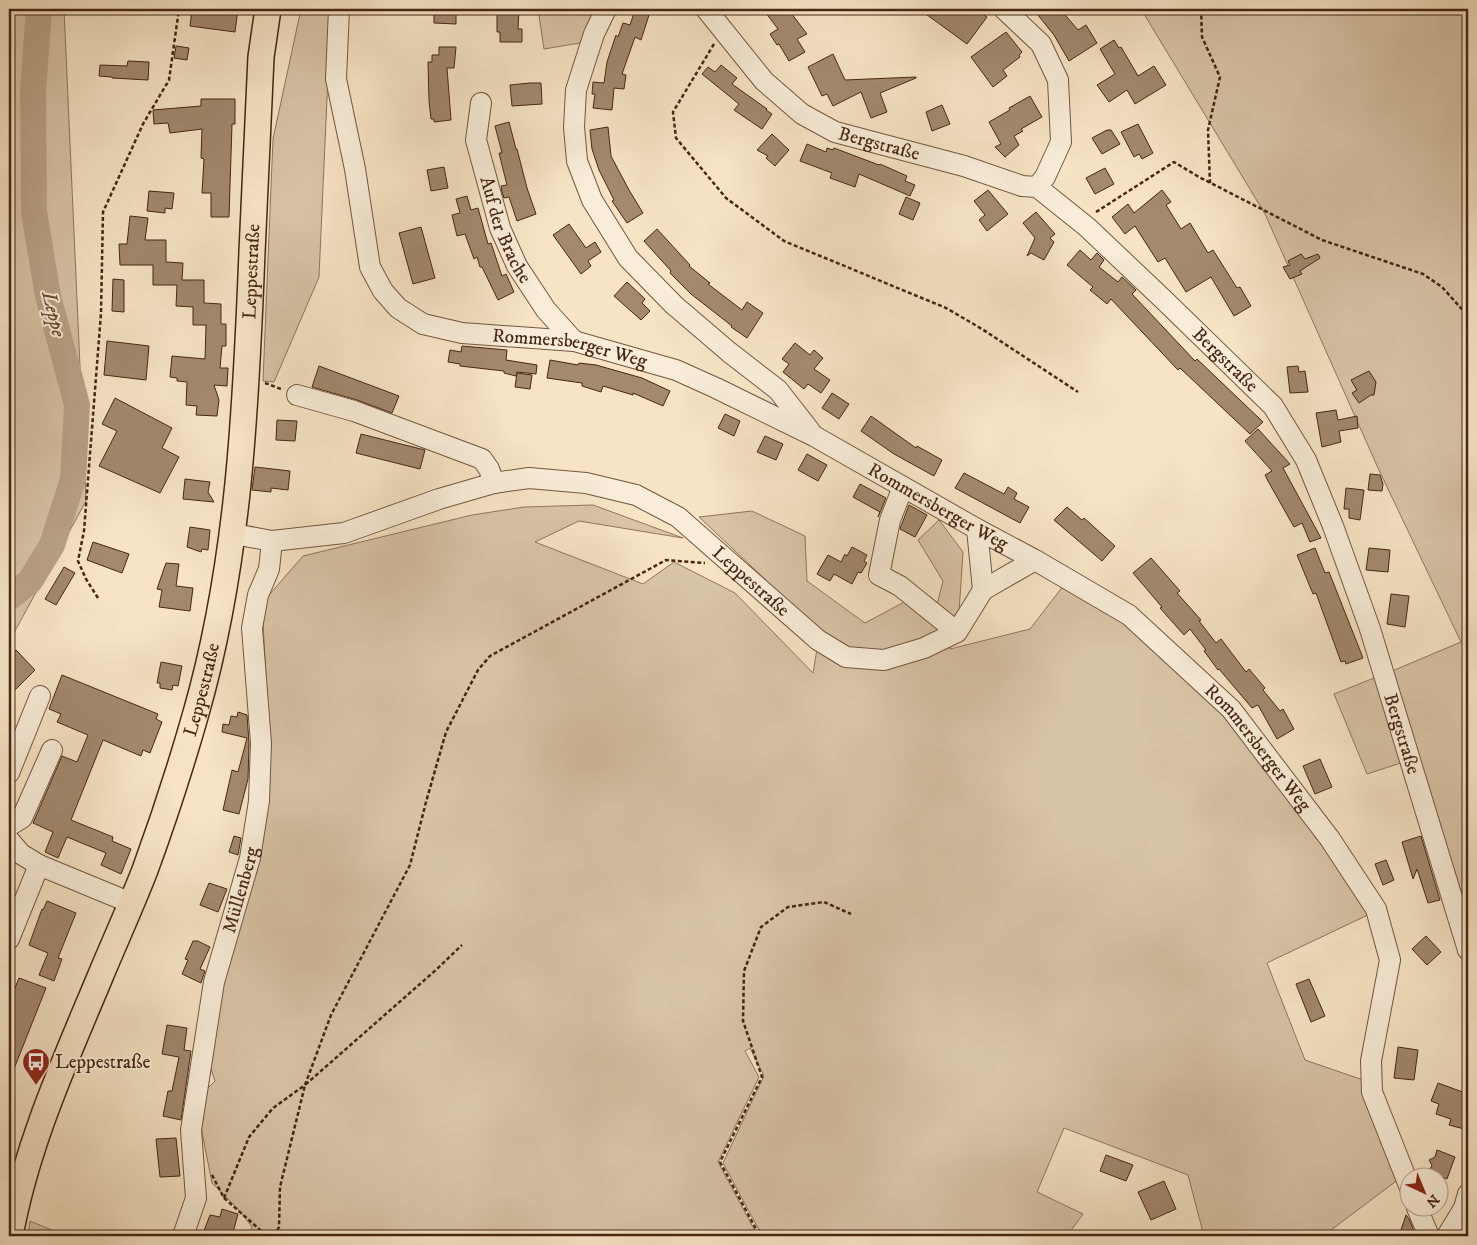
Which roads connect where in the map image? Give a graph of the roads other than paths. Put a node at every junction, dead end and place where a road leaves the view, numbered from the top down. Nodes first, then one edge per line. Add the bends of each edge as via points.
1 (268, 9) edge
2 (339, 9) edge
3 (606, 9) edge
4 (706, 9) edge
5 (1004, 9) edge
6 (481, 103) dead end
7 (1036, 187) junction
8 (574, 341) junction
9 (297, 395) road end
10 (814, 436) junction
11 (494, 483) junction
12 (903, 487) junction
13 (977, 529) junction
14 (234, 534) junction
15 (272, 542) junction
16 (1035, 560) junction
17 (983, 590) junction
18 (957, 632) junction
19 (40, 696) dead end
20 (52, 750) dead end
21 (9, 773) edge
22 (9, 826) edge
23 (9, 840) edge
24 (39, 865) junction
25 (131, 903) junction
26 (9, 939) edge
27 (1468, 950) edge
28 (1402, 1168) edge
29 (1468, 1194) edge
30 (11, 1212) edge
31 (1421, 1218) edge
32 (10, 1236) edge
33 (183, 1236) edge
34 (1428, 1236) edge
35 (1447, 1236) edge

1 - 14 main road, Leppestraße via 261,57 248,377
2 - 8 street, Rommersberger Weg via 336,79 355,169 370,267 383,291 398,308 424,324 462,333
3 - 10 street via 594,34 576,90 574,127 577,161 592,200 628,258 674,305 778,390
4 - 7 street, Bergstraße via 764,81 802,114 836,132 964,166 1022,186
5 - 7 street via 1041,44 1058,80 1061,142 1045,177
6 - 8 street, Auf der Brache via 476,140 500,228 517,266 546,310
7 - 27 street, Bergstraße via 1083,223 1272,406 1306,460 1370,630
8 - 10 street, Rommersberger Weg via 676,370
9 - 11 street via 354,411 482,459
10 - 12 street, Rommersberger Weg
11 - 15 street, Leppestraße via 344,533
11 - 18 street, Leppestraße via 529,478 586,483 636,495 678,517 818,640 846,657 884,660 924,648
12 - 13 street, Rommersberger Weg
12 - 18 street via 890,520 879,575 900,586
13 - 16 street, Rommersberger Weg
13 - 17 street
14 - 15 street, Leppestraße
14 - 25 main road, Leppestraße via 197,710 169,801
15 - 33 street, Müllenberg via 269,569 258,595 252,628 262,743 259,801 250,858 214,982 191,1130 196,1198
16 - 17 street
16 - 28 street, Rommersberger Weg via 1129,615 1231,709 1330,839 1376,909 1390,960 1370,1061 1372,1092
17 - 18 street
19 - 21 street
20 - 22 street via 22,818
23 - 24 street via 20,854
24 - 25 street
24 - 26 street
25 - 30 main road, Leppestraße via 55,1083
29 - 35 street via 1464,1208
30 - 32 main road, Leppestraße
31 - 34 street

